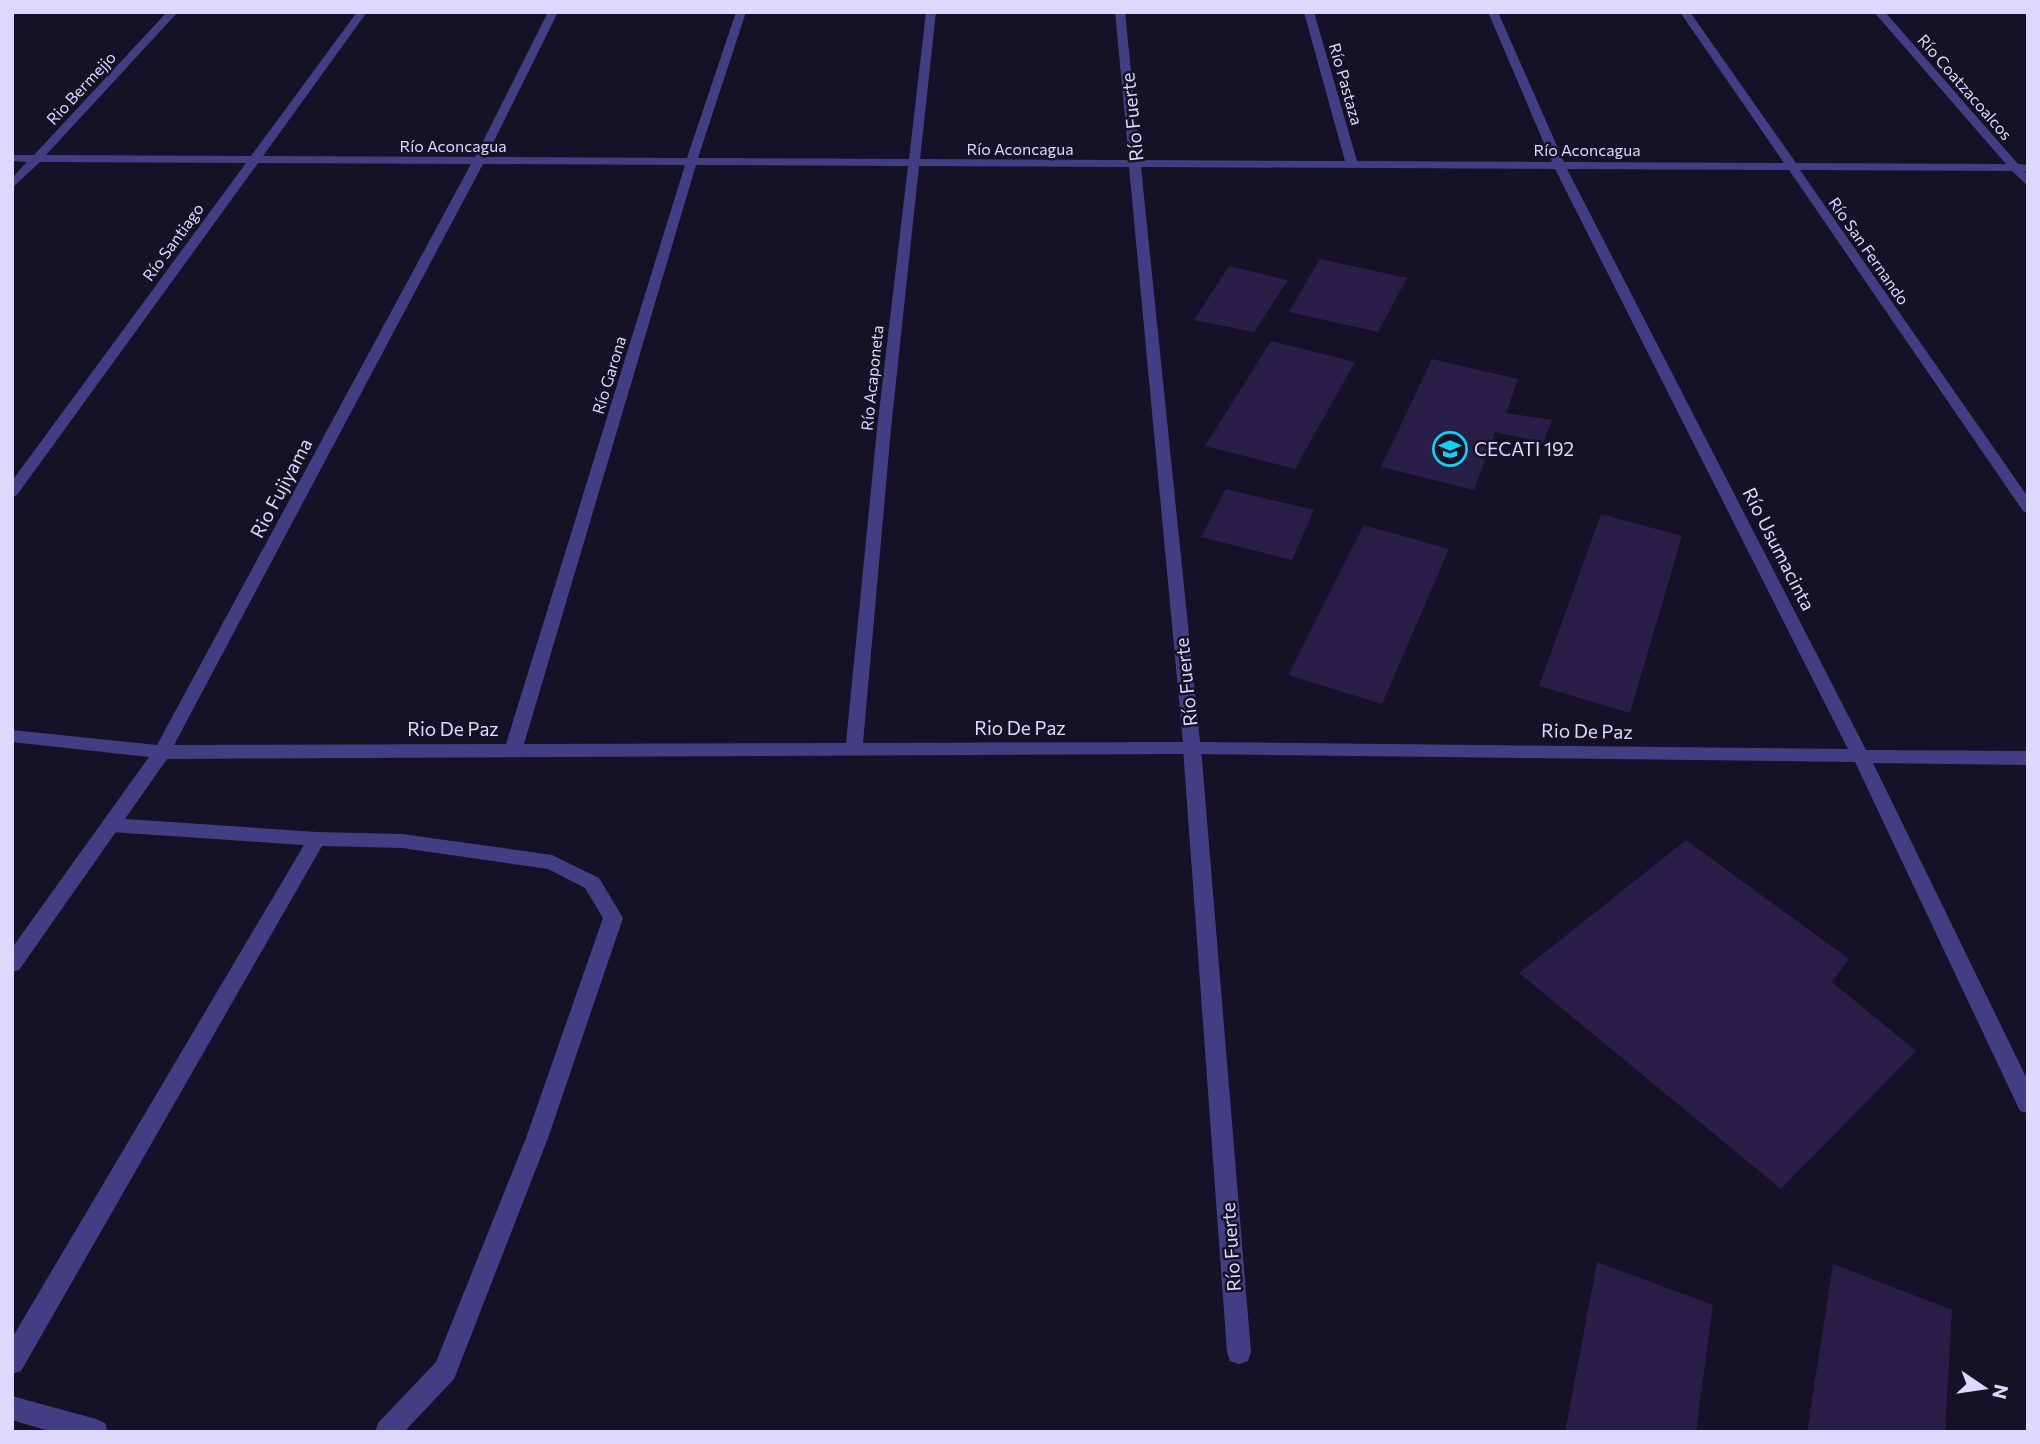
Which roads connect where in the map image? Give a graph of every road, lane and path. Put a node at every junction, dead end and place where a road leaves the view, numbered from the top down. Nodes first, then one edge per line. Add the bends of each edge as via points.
1 (173, 12) edge
2 (362, 12) edge
3 (553, 12) edge
4 (741, 12) edge
5 (931, 12) edge
6 (1120, 12) edge
7 (1309, 12) edge
8 (1493, 12) edge
9 (1685, 12) edge
10 (1880, 12) edge
11 (12, 158) edge
12 (37, 158) junction
13 (253, 160) junction
14 (478, 162) junction
15 (691, 163) junction
16 (912, 163) junction
17 (1137, 165) junction
18 (1352, 165) junction
19 (1559, 165) junction
20 (1789, 167) junction
21 (2021, 169) edge
22 (2028, 183) edge
23 (12, 185) edge
24 (12, 492) edge
25 (2028, 508) edge
26 (12, 737) edge
27 (1192, 748) junction
28 (854, 749) junction
29 (513, 750) junction
30 (162, 752) junction
31 (1860, 755) junction
32 (2028, 758) edge
33 (111, 825) junction
34 (317, 839) junction
35 (12, 964) edge
36 (2028, 1104) edge
37 (1240, 1352) dead end
38 (12, 1362) edge
39 (12, 1408) edge
40 (96, 1432) edge
41 (387, 1432) edge

1 - 12 street, Rio Bermejjo
2 - 13 street, Río Santiago
3 - 14 street, Rio Fujiyama
4 - 15 street, Río Garona
5 - 16 street, Río Acaponeta
6 - 17 street, Río Fuerte
7 - 18 street, Río Pastaza
8 - 19 street, Río Usumacinta
9 - 20 street, Río San Fernando
10 - 21 street, Río Coatzacoalcos
11 - 12 street, Río Aconcagua
12 - 13 street, Río Aconcagua
12 - 23 street, Rio Bermejjo
13 - 14 street, Río Aconcagua
13 - 24 street, Río Santiago
14 - 15 street, Río Aconcagua
14 - 30 street, Rio Fujiyama
15 - 16 street, Río Aconcagua
15 - 29 street, Río Garona
16 - 17 street, Río Aconcagua
16 - 28 street, Río Acaponeta
17 - 18 street, Río Aconcagua
17 - 27 street, Río Fuerte
18 - 19 street, Río Aconcagua
19 - 20 street, Río Aconcagua
19 - 31 street, Río Usumacinta
20 - 21 street, Río Aconcagua
20 - 25 street, Río San Fernando
21 - 22 street, Río Coatzacoalcos
26 - 30 street, Rio De Paz
27 - 28 street, Rio De Paz
27 - 31 street, Rio De Paz
27 - 37 street, Río Fuerte
28 - 29 street, Rio De Paz
29 - 30 street, Rio De Paz
30 - 33 street, Rio Fujiyama
31 - 32 street, Rio De Paz
31 - 36 street, Río Usumacinta
33 - 34 street
33 - 35 street, Rio Fujiyama
34 - 38 street
34 - 41 street via 402,841 551,862 592,883 613,918 537,1138 445,1370
39 - 40 street

